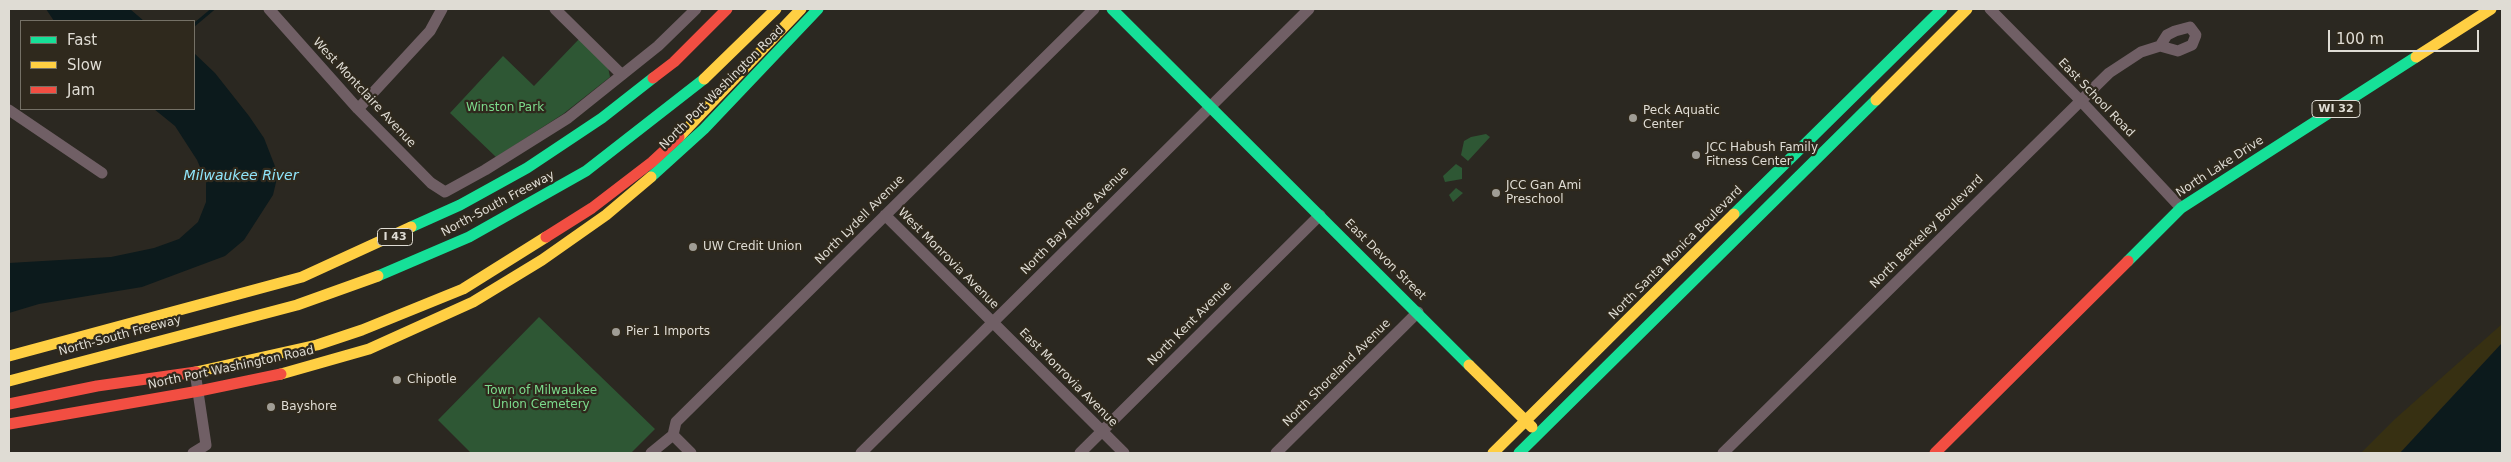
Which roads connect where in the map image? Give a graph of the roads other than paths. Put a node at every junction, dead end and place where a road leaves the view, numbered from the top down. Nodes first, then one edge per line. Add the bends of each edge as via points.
1 (269, 9) edge
2 (442, 9) edge
3 (555, 9) edge
4 (696, 9) edge
5 (727, 9) edge
6 (776, 9) edge
7 (801, 9) edge
8 (818, 9) edge
9 (1094, 9) edge
10 (1112, 9) edge
11 (1309, 9) edge
12 (1942, 9) edge
13 (1967, 9) edge
14 (1990, 9) edge
15 (2491, 9) edge
16 (2160, 46) dead end
17 (622, 75) junction
18 (2080, 100) junction
19 (1210, 107) junction
20 (358, 109) junction
21 (9, 110) edge
22 (102, 173) dead end
23 (2181, 208) junction
24 (885, 215) junction
25 (1320, 215) junction
26 (1418, 312) junction
27 (992, 322) junction
28 (9, 356) edge
29 (195, 372) junction
30 (9, 381) edge
31 (199, 391) junction
32 (9, 404) edge
33 (1526, 420) junction
34 (9, 424) edge
35 (1102, 432) junction
36 (1539, 434) junction
37 (672, 435) junction
38 (193, 453) edge
39 (651, 453) edge
40 (691, 453) edge
41 (861, 453) edge
42 (1080, 453) edge
43 (1124, 453) edge
44 (1276, 453) edge
45 (1493, 453) edge
46 (1519, 453) edge
47 (1723, 453) edge
48 (1935, 453) edge

1 - 20 street, West Montclaire Avenue
2 - 20 street via 430,31
3 - 17 street
4 - 17 street
5 - 28 main road, North-South Freeway / I 43 via 674,62 602,118 527,168 460,205 302,277
6 - 30 main road, North-South Freeway / I 43 via 699,84 586,171 469,237 390,272 297,305
7 - 29 main road, North Port Washington Road via 698,119 652,162 592,208 463,288 317,345
8 - 31 main road, North Port Washington Road via 680,152 606,215 535,265 473,302 369,349 304,369
9 - 24 street, North Lydell Avenue
10 - 19 main road, East Devon Street
11 - 19 street, North Bay Ridge Avenue
12 - 33 main road, North Santa Monica Boulevard
13 - 36 main road
14 - 18 street, East School Road
15 - 23 main road, North Lake Drive / WI 32
16 - 18 street, North Berkeley Boulevard via 2141,52 2109,73
17 - 20 street, West Montclaire Avenue via 542,136 443,192
18 - 23 street, East School Road
18 - 47 street, North Berkeley Boulevard
19 - 25 main road, East Devon Street
19 - 27 street, North Bay Ridge Avenue
21 - 22 street
23 - 48 main road, North Lake Drive / WI 32
24 - 27 street, West Monrovia Avenue
24 - 37 street, North Lydell Avenue via 676,422
25 - 26 main road, East Devon Street
25 - 35 street, North Kent Avenue
26 - 33 main road, East Devon Street
26 - 44 street, North Shoreland Avenue
27 - 35 street, East Monrovia Avenue
27 - 41 street, North Bay Ridge Avenue
29 - 31 street
29 - 32 main road, North Port Washington Road via 97,386
31 - 34 main road, North Port Washington Road
31 - 38 street via 206,445
33 - 36 main road, East Devon Street
33 - 45 main road, North Santa Monica Boulevard
35 - 42 street, North Kent Avenue
35 - 43 street, East Monrovia Avenue
36 - 46 main road
37 - 39 street, North Lydell Avenue
37 - 40 street

